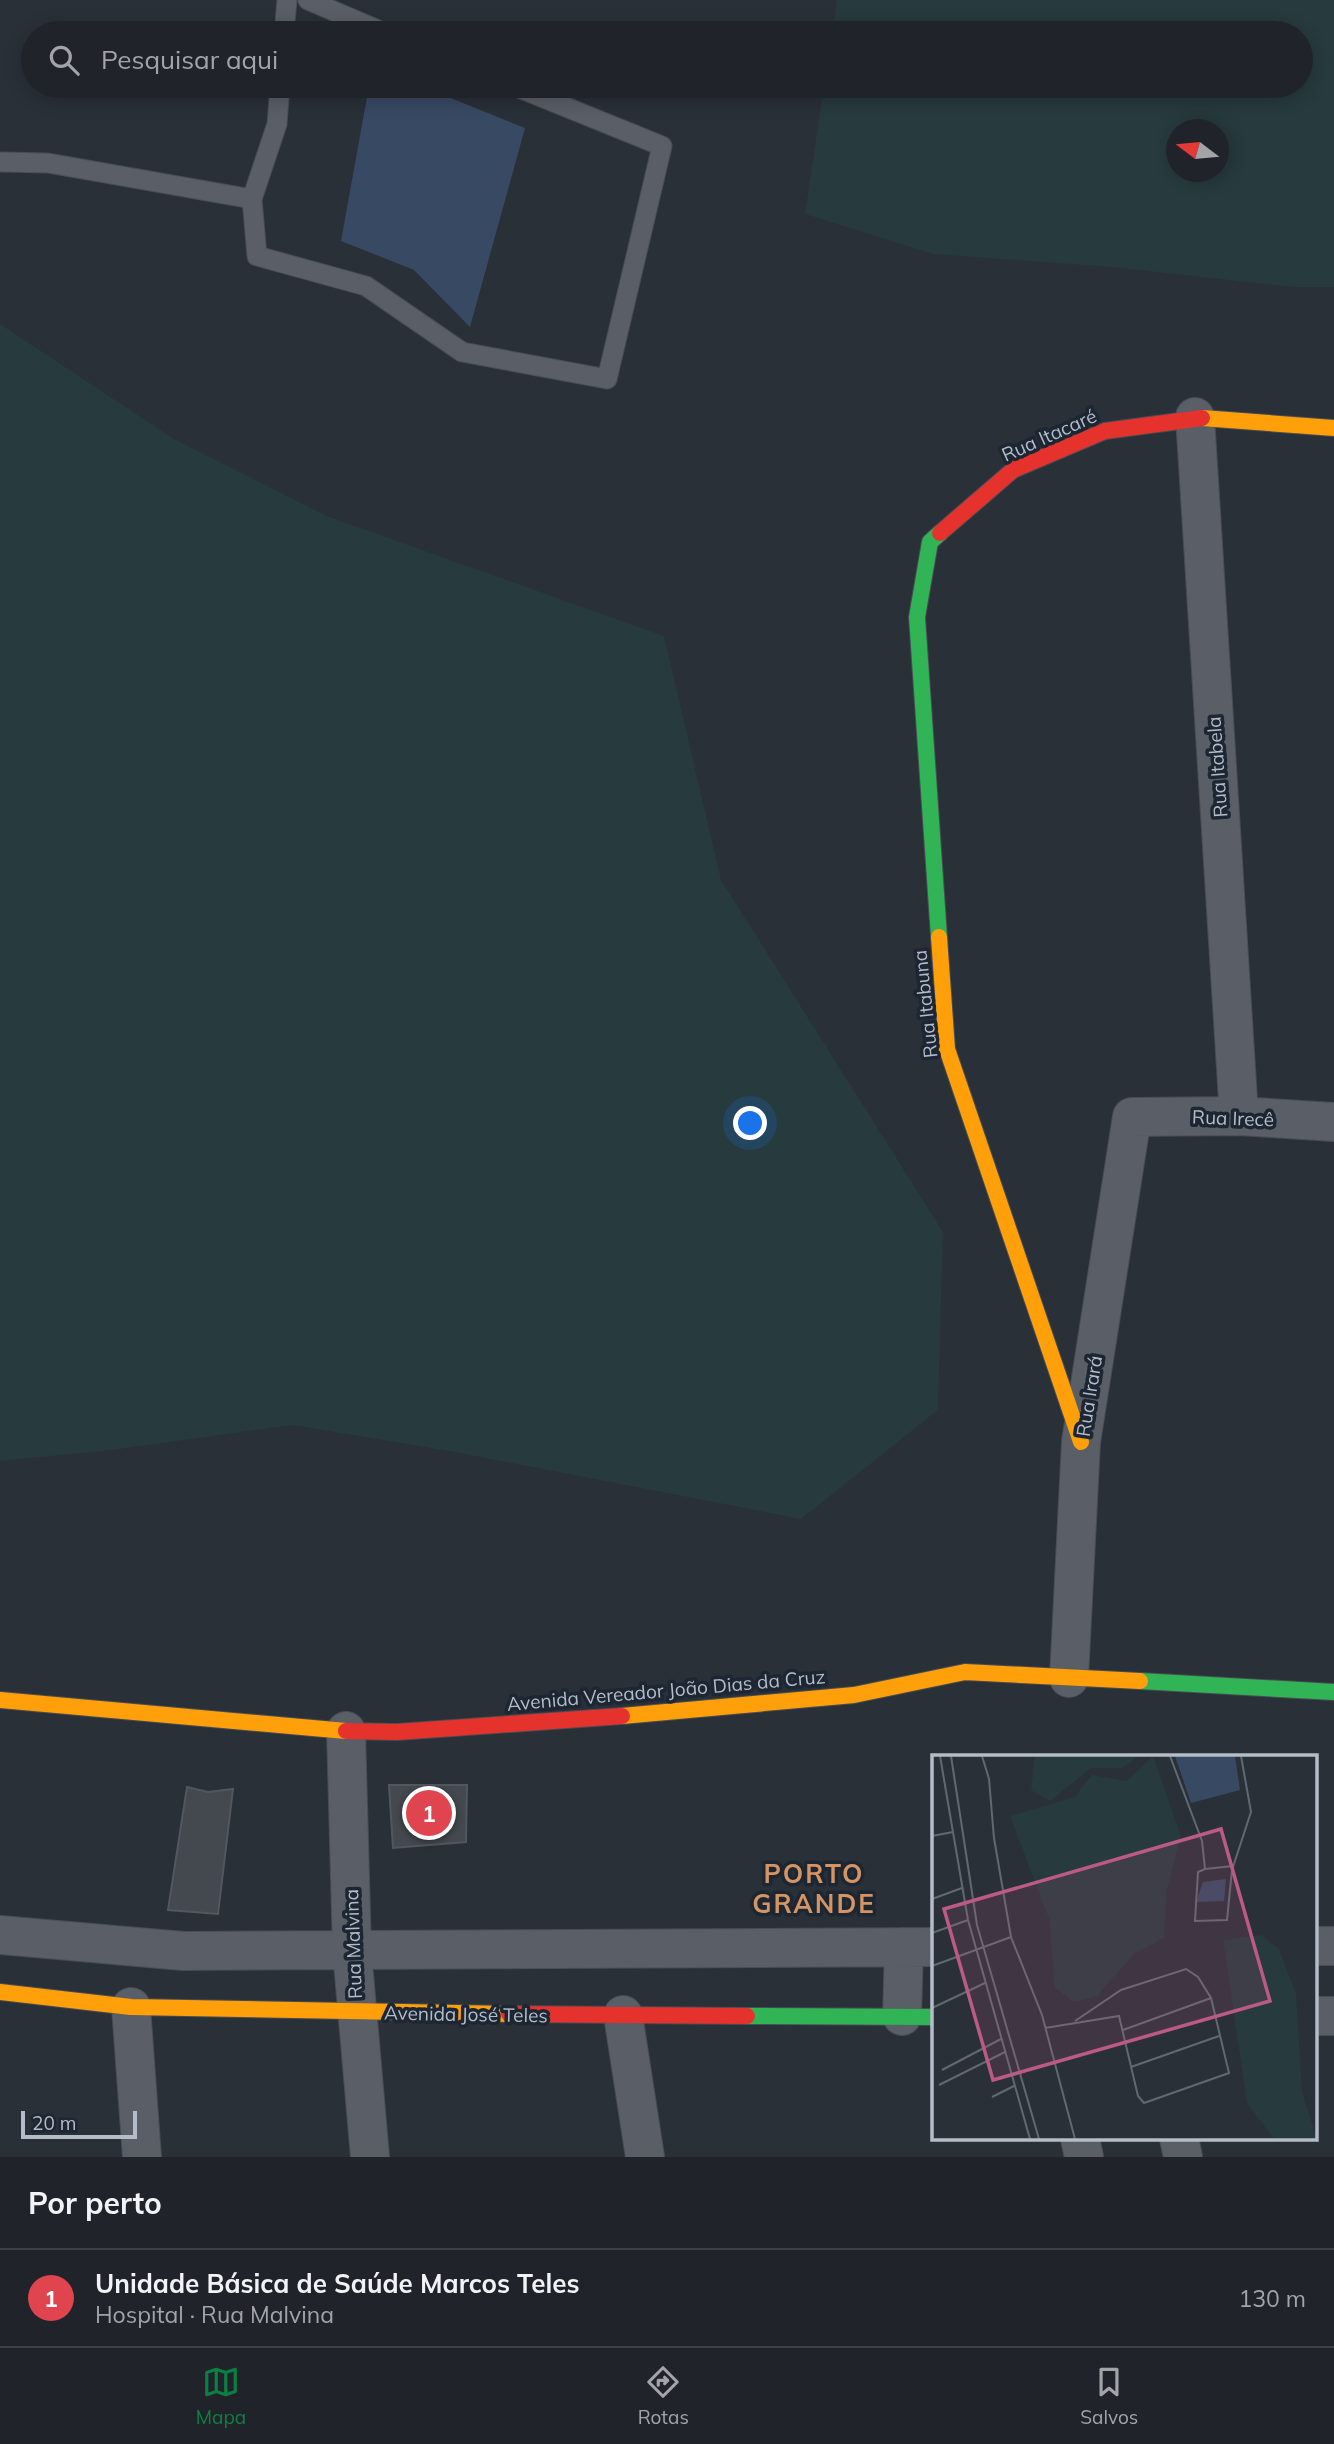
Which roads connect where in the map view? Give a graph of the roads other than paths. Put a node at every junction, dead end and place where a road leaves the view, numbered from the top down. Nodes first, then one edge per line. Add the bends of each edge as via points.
1 (287, 0) edge
2 (308, 0) edge
3 (285, 21) edge
4 (357, 21) edge
5 (279, 98) edge
6 (544, 98) edge
7 (0, 162) edge
8 (252, 199) junction
9 (1195, 417) junction
10 (1334, 428) edge
11 (930, 541) joint
12 (1132, 1116) joint
13 (1238, 1116) junction
14 (1334, 1122) edge
15 (1082, 1443) junction
16 (1069, 1678) junction
17 (1334, 1692) edge
18 (0, 1700) edge
19 (346, 1731) junction
20 (0, 1935) edge
21 (1316, 1946) edge
22 (1334, 1946) edge
23 (918, 1947) edge
24 (352, 1951) junction
25 (0, 1992) edge
26 (131, 2007) junction
27 (356, 2013) junction
28 (622, 2015) junction
29 (918, 2016) edge
30 (1316, 2016) edge
31 (1334, 2016) edge
32 (142, 2157) edge
33 (370, 2157) edge
34 (645, 2157) edge

1 - 3 lane
2 - 4 lane
5 - 8 lane via 277,124
6 - 8 lane via 662,146 607,379 462,352 366,286 257,256
7 - 8 lane via 48,163
9 - 10 street, Rua Itacaré
9 - 11 street, Rua Itacaré via 1105,431 1013,470
9 - 13 street, Rua Itabela
11 - 15 street, Rua Itabuna via 918,617 947,1049
12 - 13 street, Rua Irecê
12 - 15 street, Rua Irará
13 - 14 street, Rua Irecê
15 - 16 street, Rua Irará
16 - 17 street, Avenida Vereador João Dias da Cruz
16 - 19 street, Avenida Vereador João Dias da Cruz via 965,1672 853,1695 676,1712 397,1732
18 - 19 street, Avenida Vereador João Dias da Cruz
19 - 24 street, Rua Malvina
20 - 24 street via 183,1951
21 - 22 street
23 - 24 street
23 - 29 street
24 - 27 street, Rua Malvina
25 - 26 street, Avenida José Teles
26 - 27 street, Avenida José Teles
26 - 32 street
27 - 28 street, Avenida José Teles
27 - 33 street, Rua Malvina
28 - 29 street, Avenida José Teles
28 - 34 street
30 - 31 street

